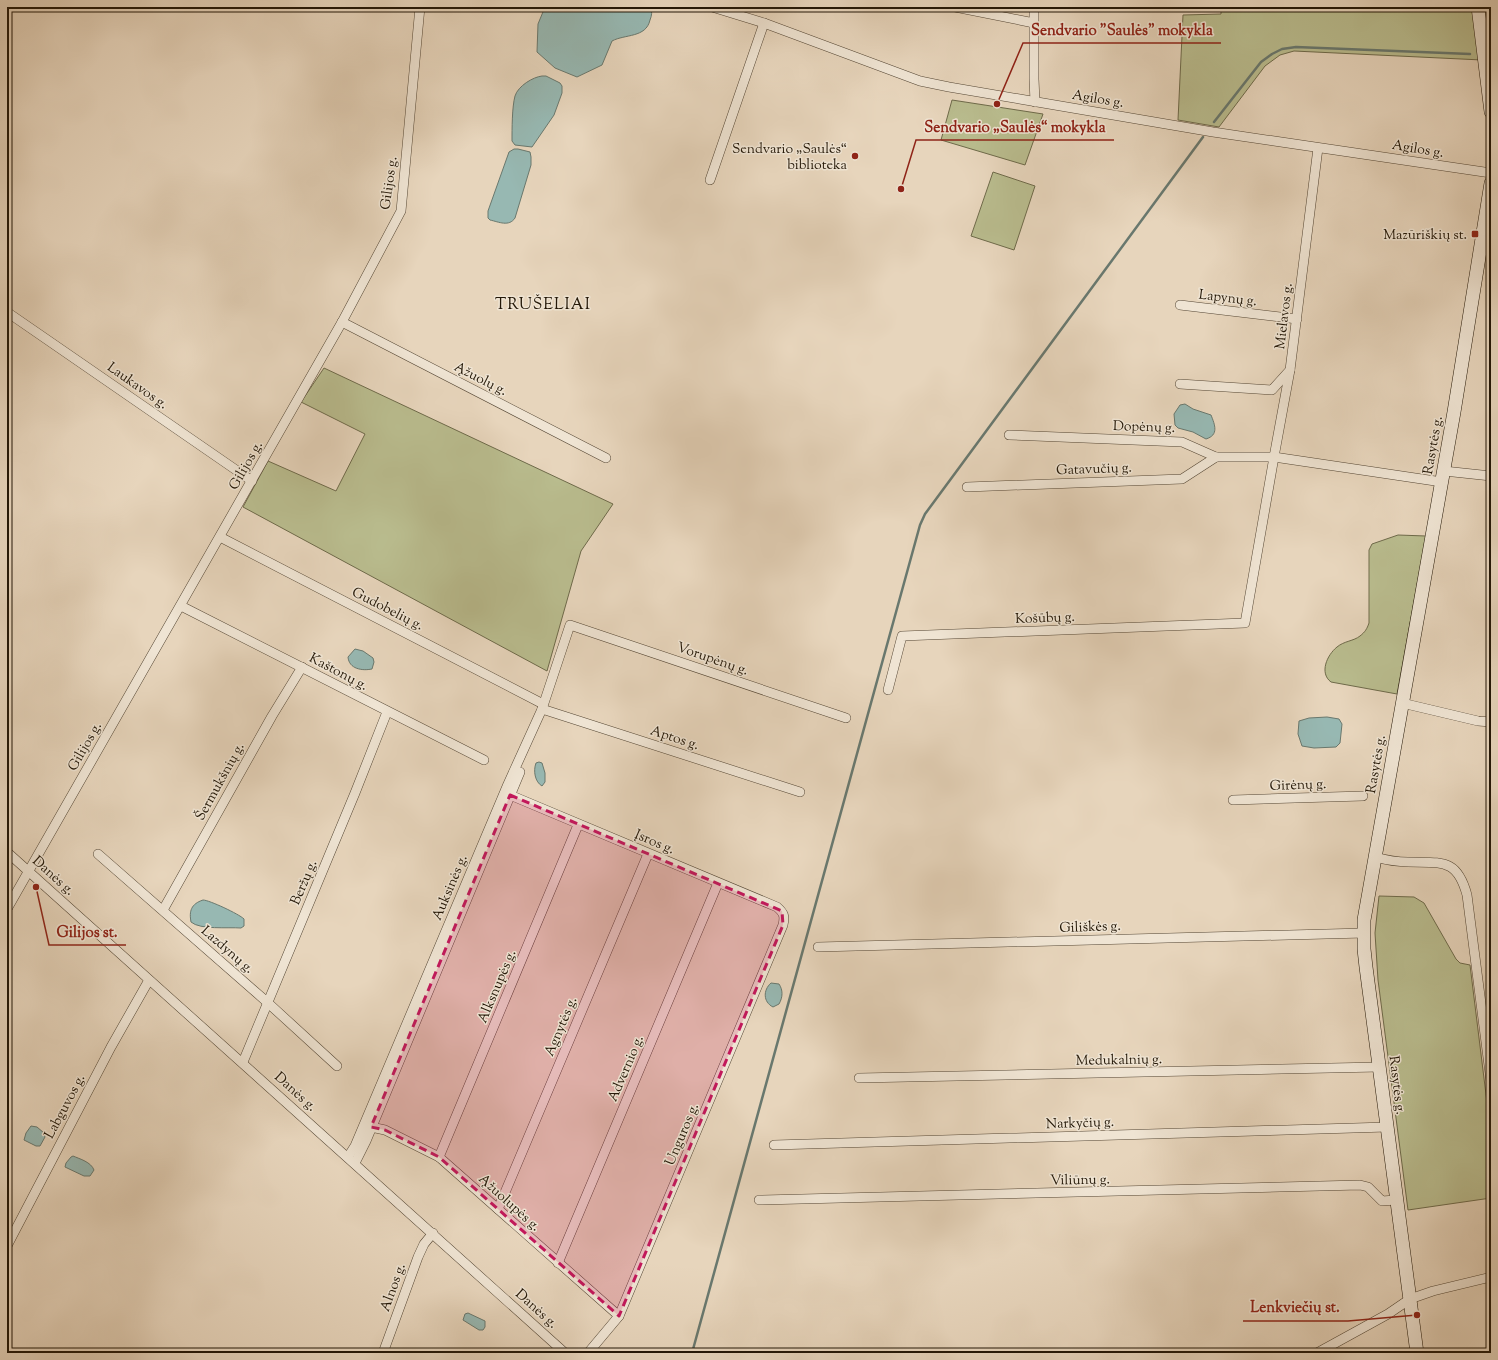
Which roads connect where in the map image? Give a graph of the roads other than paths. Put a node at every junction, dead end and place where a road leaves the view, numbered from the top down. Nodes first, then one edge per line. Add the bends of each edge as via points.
1 (420, 7) edge
2 (712, 7) edge
3 (955, 7) edge
4 (1034, 7) edge
5 (1478, 7) edge
6 (1034, 22) junction
7 (764, 23) junction
8 (1035, 102) junction
9 (1491, 112) edge
10 (1318, 148) junction
11 (1491, 173) edge
12 (710, 180) dead end
13 (1491, 183) edge
14 (1180, 305) dead end
15 (7, 312) edge
16 (1298, 319) junction
17 (342, 322) junction
18 (1290, 370) junction
19 (1180, 384) dead end
20 (1010, 435) dead end
21 (1216, 457) junction
22 (1274, 457) junction
23 (606, 458) dead end
24 (1491, 476) edge
25 (1443, 477) junction
26 (252, 481) junction
27 (968, 486) dead end
28 (220, 538) junction
29 (181, 606) junction
30 (570, 625) joint
31 (302, 667) junction
32 (888, 690) dead end
33 (1402, 703) junction
34 (543, 706) junction
35 (387, 712) junction
36 (846, 718) dead end
37 (1491, 722) edge
38 (484, 760) dead end
39 (524, 762) dead end
40 (800, 792) dead end
41 (510, 795) junction
42 (1363, 796) dead end
43 (1234, 800) dead end
44 (578, 825) junction
45 (7, 852) edge
46 (98, 854) dead end
47 (648, 854) junction
48 (1375, 857) junction
49 (28, 871) junction
50 (718, 883) junction
51 (7, 908) edge
52 (163, 910) junction
53 (785, 917) joint
54 (1364, 933) junction
55 (818, 947) dead end
56 (149, 980) junction
57 (267, 1002) junction
58 (242, 1062) junction
59 (337, 1066) dead end
60 (1379, 1067) junction
61 (859, 1078) dead end
62 (1491, 1081) edge
63 (371, 1127) junction
64 (1387, 1127) junction
65 (774, 1144) dead end
66 (439, 1157) junction
67 (351, 1160) junction
68 (759, 1200) dead end
69 (1396, 1200) junction
70 (498, 1209) junction
71 (433, 1233) junction
72 (7, 1246) edge
73 (558, 1263) junction
74 (1491, 1277) edge
75 (1410, 1299) junction
76 (619, 1316) junction
77 (383, 1353) edge
78 (565, 1353) edge
79 (588, 1353) edge
80 (1317, 1353) edge
81 (1417, 1353) edge

1 - 17 street, Gilijos g. via 401,211
2 - 7 street, Agilos g.
3 - 6 street
4 - 6 street
5 - 9 main road
6 - 8 street
7 - 8 street, Agilos g. via 920,80
7 - 12 street
8 - 10 street, Agilos g.
10 - 11 street, Agilos g.
10 - 16 street, Mielavos g.
13 - 25 main road, Rasytės g.
14 - 16 street, Lapynų g.
15 - 26 street, Laukavos g.
16 - 18 street, Mielavos g.
17 - 23 street, Ąžuolų g.
17 - 26 street, Gilijos g.
18 - 19 street, Mielavos g. via 1272,390
18 - 22 street
20 - 21 street, Dopėnų g. via 1182,442
21 - 22 street, Dopėnų g.
21 - 27 street, Gatavučių g. via 1182,479
22 - 25 street, Dopėnų g.
22 - 32 street, Košūbų g. via 1245,623 902,636
24 - 25 street, Dopėnų g.
25 - 33 main road, Rasytės g.
26 - 28 street, Gilijos g.
28 - 29 street, Gilijos g.
28 - 34 street, Gudobelių g.
29 - 31 street, Kaštonų g.
29 - 49 street, Gilijos g.
30 - 34 street, Auksinės g.
30 - 36 street, Vorupėnų g.
31 - 35 street, Kaštonų g.
31 - 52 street, Šermukšnių g.
33 - 37 street
33 - 48 main road, Rasytės g.
34 - 40 street, Aptos g.
34 - 67 street, Auksinės g.
35 - 38 street, Kaštonų g.
35 - 57 street, Beržų g.
39 - 41 street
41 - 44 street, Įsros g.
41 - 63 street
42 - 43 street, Girėnų g.
44 - 47 street, Įsros g.
44 - 66 street, Alksnupės g.
45 - 49 street, Danės g.
46 - 52 street, Lazdynų g.
47 - 50 street, Įsros g.
47 - 70 street, Agnytės g.
48 - 54 main road, Rasytės g.
48 - 62 street via 1393,862 1442,863 1454,869 1463,881
49 - 51 street, Gilijos g.
49 - 56 street, Danės g.
50 - 53 street, Įsros g. via 777,907
50 - 73 street, Advernio g.
52 - 57 street, Lazdynų g.
53 - 76 street, Unguros g.
54 - 55 street, Giliškės g.
54 - 60 main road, Rasytės g.
56 - 58 street, Danės g.
56 - 72 street, Labguvos g.
57 - 58 street, Beržų g.
57 - 59 street, Lazdynų g.
58 - 67 street, Danės g.
60 - 61 street, Medukalnių g.
60 - 64 main road, Rasytės g.
63 - 66 street, Ąžuolupės g. via 385,1130
63 - 67 street
64 - 65 street, Narkyčių g.
64 - 69 main road, Rasytės g.
66 - 70 street, Ąžuolupės g.
67 - 71 street, Danės g.
68 - 69 street, Viliūnų g. via 1360,1185 1368,1187 1382,1201
69 - 75 main road, Rasytės g.
70 - 73 street, Ąžuolupės g.
71 - 77 street, Alnos g. via 418,1257
71 - 78 street, Danės g.
73 - 76 street, Ąžuolupės g.
74 - 75 street
75 - 80 street
75 - 81 main road, Rasytės g.
76 - 79 street, Unguros g.

